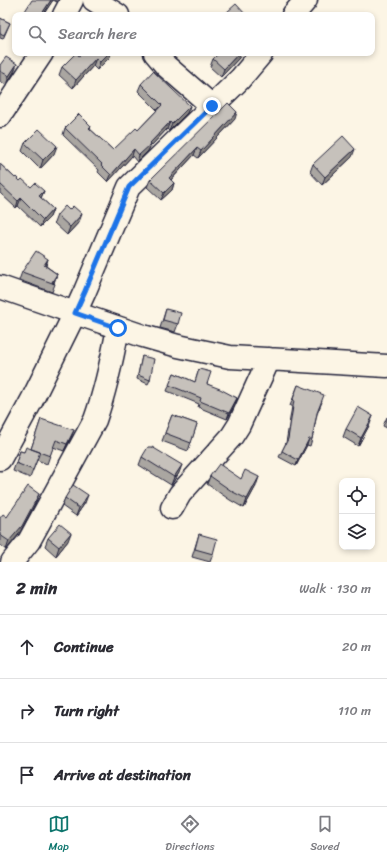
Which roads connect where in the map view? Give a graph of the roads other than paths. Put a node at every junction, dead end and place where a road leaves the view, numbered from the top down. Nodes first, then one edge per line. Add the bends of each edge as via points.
1 (72, 0) edge
2 (94, 0) edge
3 (306, 0) edge
4 (66, 12) edge
5 (113, 12) edge
6 (296, 12) edge
7 (40, 56) edge
8 (158, 56) edge
9 (259, 56) edge
10 (212, 106) junction
11 (0, 116) edge
12 (0, 287) edge
13 (75, 313) junction
14 (118, 328) junction
15 (269, 359) junction
16 (387, 366) edge
17 (0, 459) edge
18 (172, 508) dead end
19 (12, 562) edge

1 - 4 street
2 - 5 street
3 - 6 street
7 - 11 street
8 - 10 street
9 - 10 street
10 - 13 street via 129,187
12 - 13 street
13 - 14 street
13 - 17 street
14 - 15 street via 178,346 230,357
14 - 19 street via 109,374 95,420 29,541
15 - 16 street
15 - 18 street via 232,436 180,494

